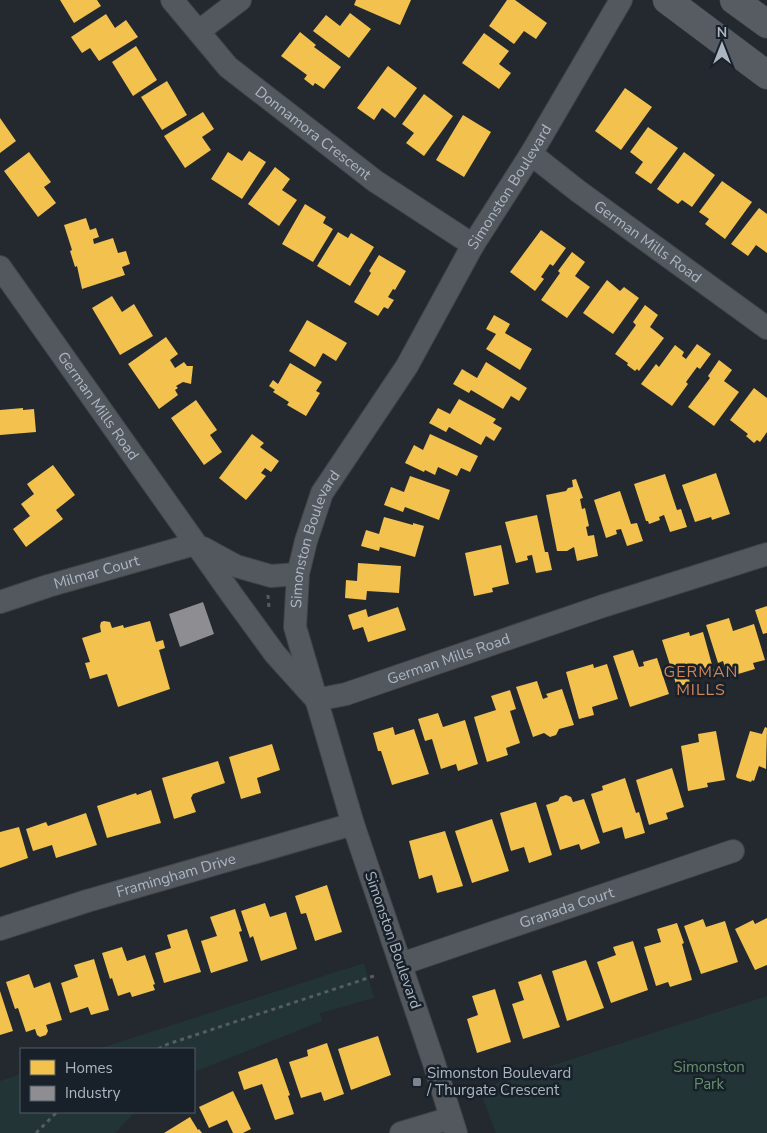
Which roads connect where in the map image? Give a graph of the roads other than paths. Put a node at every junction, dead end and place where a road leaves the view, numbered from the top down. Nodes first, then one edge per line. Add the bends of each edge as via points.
1 (172, 0) edge
2 (240, 0) edge
3 (621, 0) edge
4 (667, 0) edge
5 (734, 0) edge
6 (767, 24) edge
7 (199, 31) junction
8 (767, 75) edge
9 (531, 154) junction
10 (473, 245) junction
11 (0, 267) edge
12 (767, 328) edge
13 (195, 544) junction
14 (767, 554) edge
15 (298, 574) junction
16 (0, 602) edge
17 (316, 700) junction
18 (353, 824) junction
19 (733, 851) dead end
20 (0, 929) edge
21 (401, 964) junction
22 (453, 1125) edge
23 (401, 1133) edge

1 - 7 street, Donnamora Crescent
2 - 7 street
3 - 9 street, Simonston Boulevard
4 - 8 main road
5 - 6 main road
7 - 10 street, Donnamora Crescent via 228,67 376,181
9 - 10 street, Simonston Boulevard
9 - 12 street, German Mills Road
10 - 15 street, Simonston Boulevard via 407,366 322,493
11 - 13 street, German Mills Road
13 - 15 street, German Mills Road via 236,566 271,576
13 - 16 street, Milmar Court
13 - 17 street, German Mills Road via 275,654
14 - 17 street, German Mills Road via 346,694
15 - 17 street, Simonston Boulevard via 296,627
17 - 18 street, Simonston Boulevard
18 - 20 street, Framingham Drive
18 - 21 street, Simonston Boulevard
19 - 21 street, Granada Court
21 - 22 street, Simonston Boulevard
22 - 23 street

